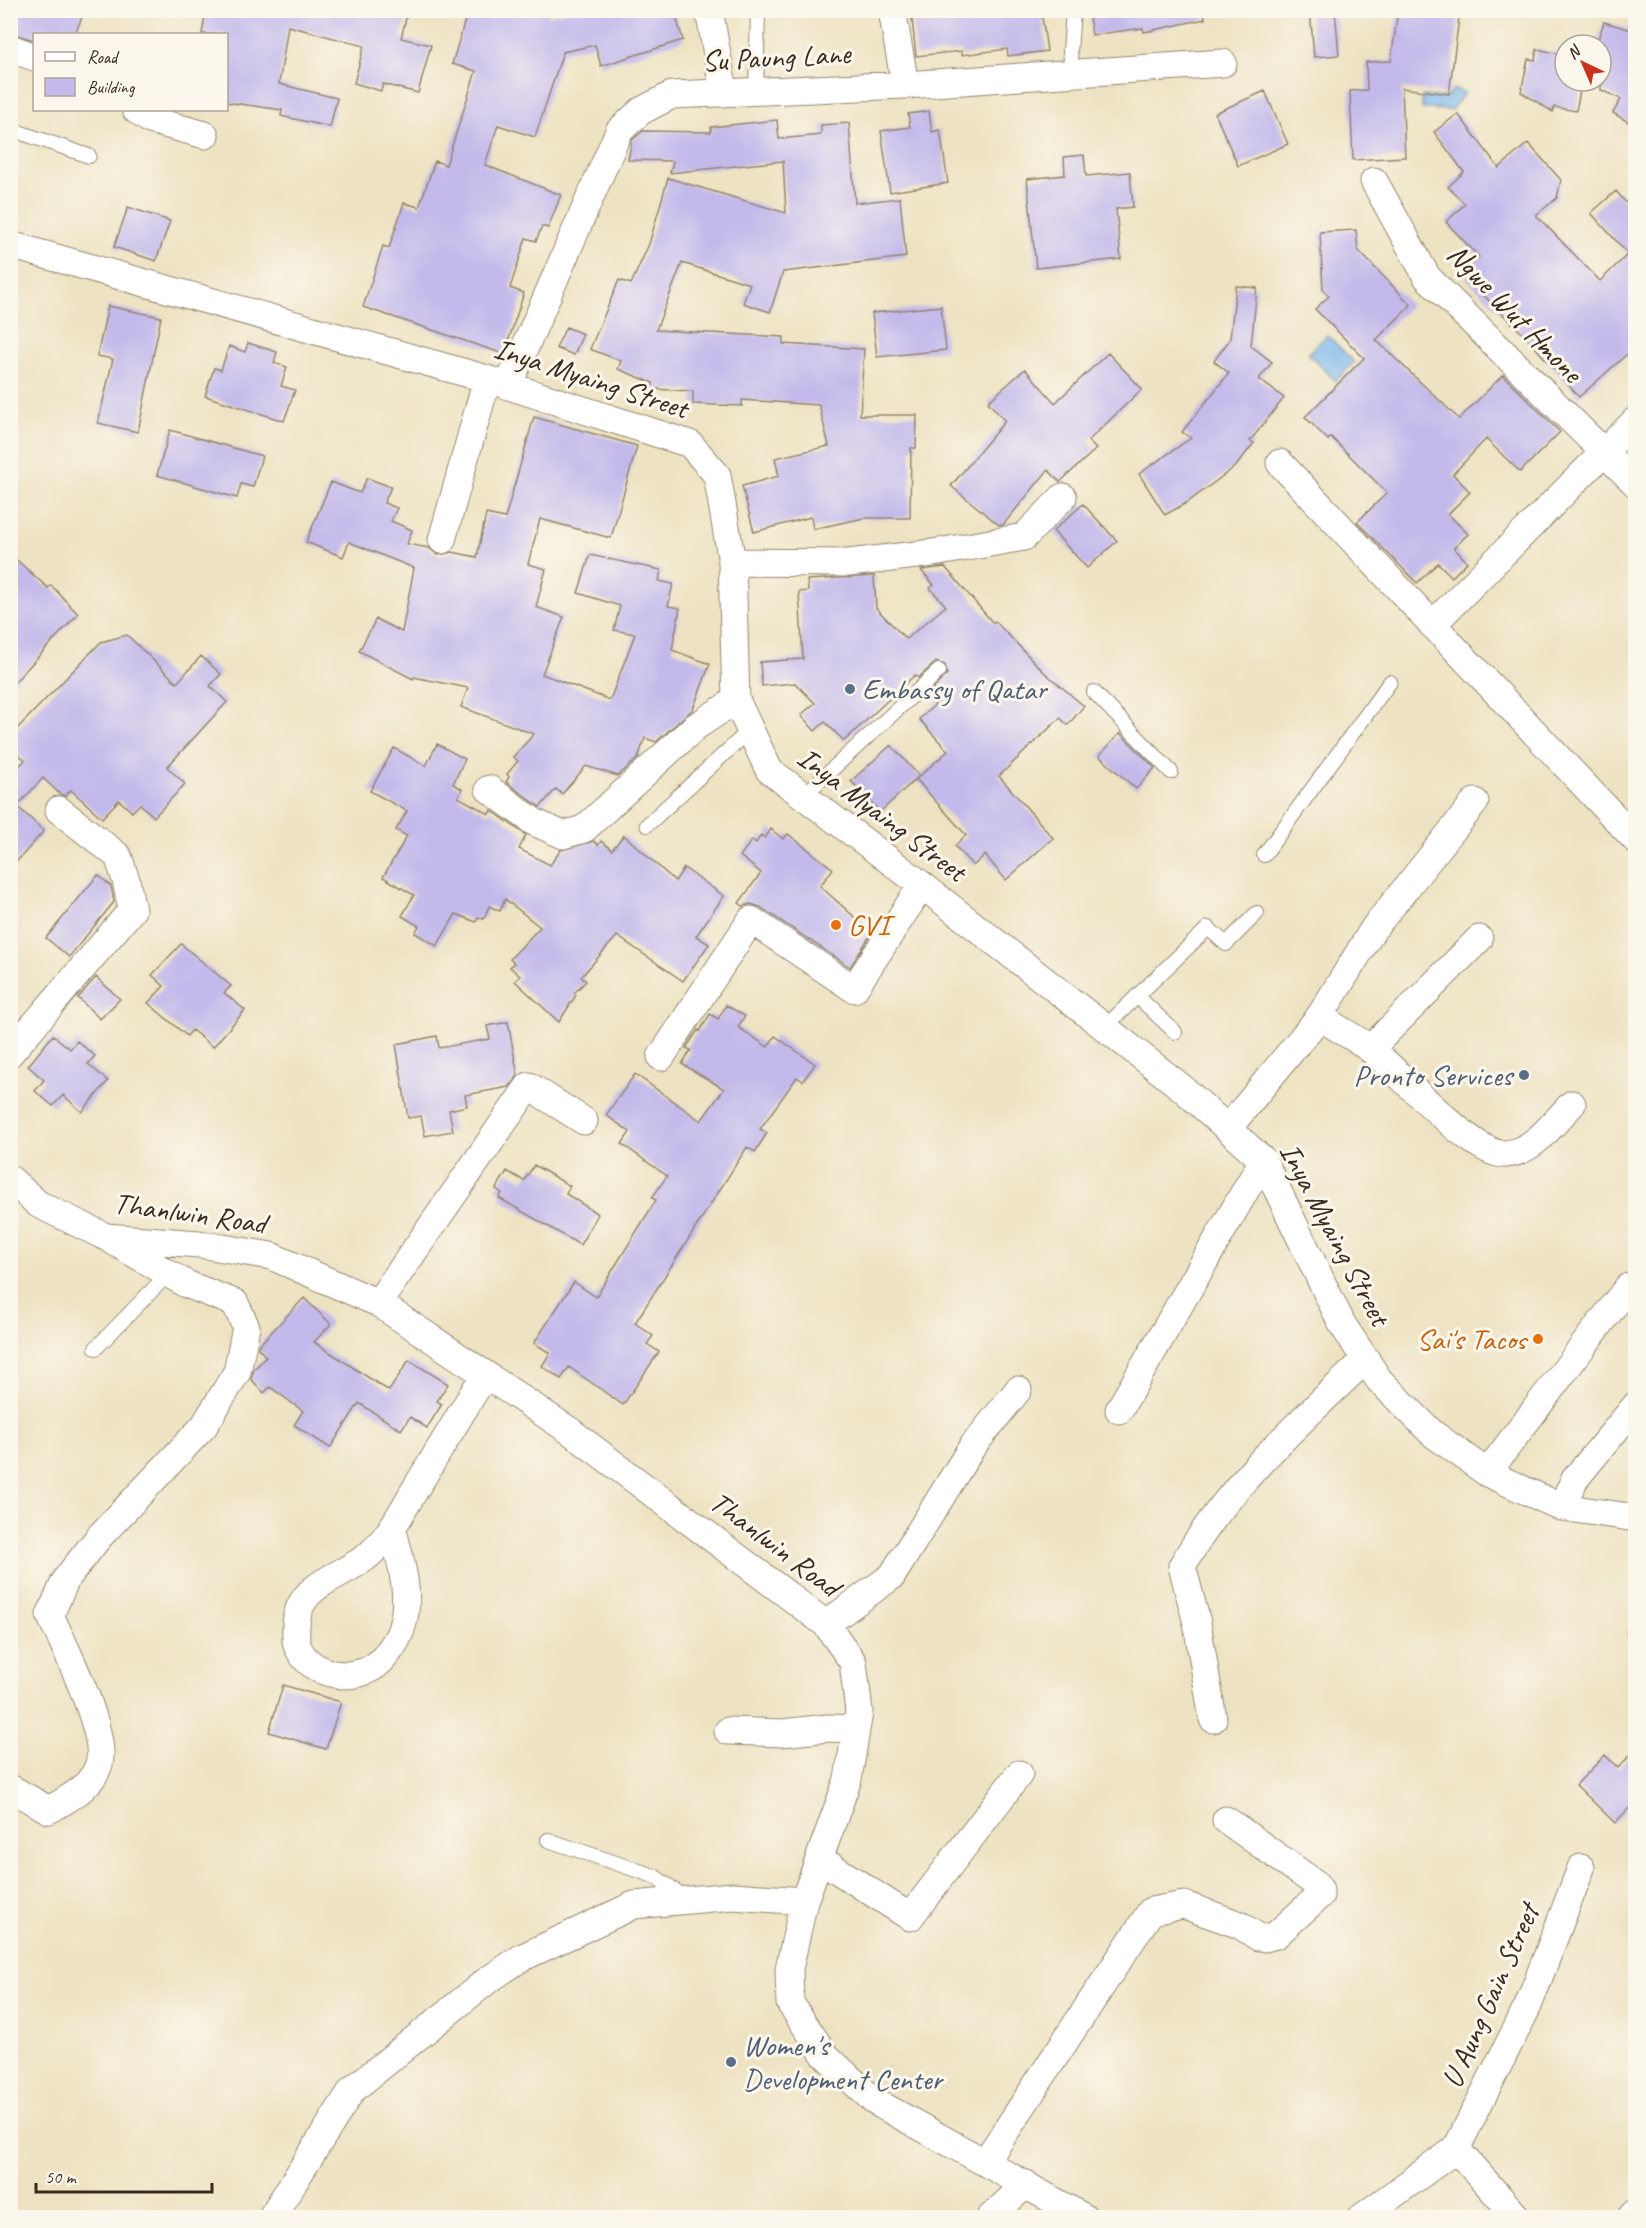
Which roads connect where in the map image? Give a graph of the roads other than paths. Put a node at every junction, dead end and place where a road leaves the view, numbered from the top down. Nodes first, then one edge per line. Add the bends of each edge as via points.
1 (709, 10) edge
2 (758, 10) edge
3 (892, 10) edge
4 (1073, 10) edge
5 (10, 48) edge
6 (33, 57) edge
7 (1223, 63) dead end
8 (1073, 73) junction
9 (905, 84) junction
10 (756, 92) junction
11 (724, 93) junction
12 (137, 111) edge
13 (10, 129) edge
14 (206, 135) dead end
15 (89, 156) dead end
16 (1374, 181) dead end
17 (10, 245) edge
18 (498, 382) junction
19 (1635, 420) edge
20 (1604, 450) junction
21 (1280, 463) dead end
22 (1635, 484) edge
23 (1063, 497) dead end
24 (442, 540) dead end
25 (732, 562) junction
26 (1432, 625) junction
27 (939, 671) dead end
28 (1390, 682) dead end
29 (1094, 692) dead end
30 (736, 699) junction
31 (750, 730) junction
32 (1171, 772) dead end
33 (489, 789) dead end
34 (803, 796) junction
35 (1475, 802) dead end
36 (59, 810) dead end
37 (647, 825) dead end
38 (1635, 840) edge
39 (1264, 855) dead end
40 (922, 885) junction
41 (1257, 913) dead end
42 (1479, 939) dead end
43 (1137, 996) junction
44 (1320, 1016) junction
45 (1104, 1027) junction
46 (1175, 1032) dead end
47 (1370, 1049) junction
48 (10, 1053) edge
49 (661, 1058) dead end
50 (1572, 1104) dead end
51 (584, 1121) dead end
52 (1229, 1127) junction
53 (1263, 1160) junction
54 (10, 1179) edge
55 (106, 1238) junction
56 (168, 1274) junction
57 (1628, 1287) dead end
58 (378, 1303) junction
59 (96, 1348) dead end
60 (1366, 1359) junction
61 (485, 1374) junction
62 (1018, 1390) dead end
63 (1635, 1405) edge
64 (1119, 1410) dead end
65 (1487, 1473) junction
66 (1561, 1507) junction
67 (1635, 1518) edge
68 (392, 1527) junction
69 (825, 1624) junction
70 (1213, 1719) dead end
71 (856, 1729) junction
72 (728, 1731) dead end
73 (1019, 1774) dead end
74 (10, 1788) edge
75 (1226, 1820) dead end
76 (548, 1840) dead end
77 (820, 1858) junction
78 (1581, 1868) dead end
79 (689, 1900) junction
80 (804, 1901) junction
81 (1456, 2149) junction
82 (986, 2161) junction
83 (1026, 2184) junction
84 (1635, 2212) edge
85 (271, 2217) edge
86 (990, 2217) edge
87 (1085, 2217) edge
88 (1361, 2217) edge
89 (1518, 2217) edge
90 (1630, 2217) edge

1 - 11 street
2 - 10 lane
3 - 9 street
4 - 8 lane
5 - 6 street
7 - 8 street, Su Paung Lane
8 - 9 street, Su Paung Lane
9 - 10 street, Su Paung Lane
10 - 11 street, Su Paung Lane
11 - 18 street, Su Paung Lane via 672,95 641,111 619,131
12 - 14 street via 150,120
13 - 15 lane
16 - 20 street, Ngwe Wut Hmone via 1427,277
17 - 18 street, Inya Myaing Street
18 - 24 street, Su Paung Lane
18 - 25 street, Inya Myaing Street via 690,444 717,476
19 - 20 street
20 - 22 street, Ngwe Wut Hmone
20 - 26 street
21 - 26 street
23 - 25 street via 1024,537 849,563
25 - 30 street, Inya Myaing Street
26 - 38 street
27 - 34 lane
28 - 39 lane
29 - 32 lane
30 - 31 street, Inya Myaing Street
30 - 33 street via 695,727 584,829 562,835 534,822
31 - 34 street, Inya Myaing Street via 769,770
31 - 37 lane
34 - 40 street, Inya Myaing Street
35 - 44 street via 1374,928
36 - 48 street via 118,856 132,910
40 - 45 street, Inya Myaing Street
40 - 49 street via 854,989 751,920
41 - 43 lane via 1226,944 1208,928
42 - 47 street
43 - 45 lane
43 - 46 lane
44 - 47 street
44 - 52 street
45 - 52 street, Inya Myaing Street
47 - 50 street via 1455,1126 1484,1149 1503,1155 1528,1148
51 - 58 street via 529,1086
52 - 53 street, Inya Myaing Street
53 - 60 street, Inya Myaing Street via 1342,1324
53 - 64 street
54 - 55 street, Thanlwin Road via 38,1204
55 - 56 street
55 - 58 street, Thanlwin Road via 199,1244 271,1256
56 - 59 lane
56 - 74 street via 235,1303 246,1327 237,1372 204,1426 99,1537 66,1579 50,1615 98,1735 99,1764 81,1792 49,1810
57 - 65 street
58 - 61 street, Thanlwin Road
60 - 65 street, Inya Myaing Street via 1379,1380 1432,1432
60 - 70 street via 1276,1445 1203,1529 1182,1566 1197,1623
61 - 68 street
61 - 69 street, Thanlwin Road via 579,1438
62 - 69 street via 972,1447 892,1576
63 - 66 street via 1575,1479
65 - 66 street, Inya Myaing Street
66 - 67 street, Inya Myaing Street
68 - 68 street via 369,1555 313,1588 300,1605 297,1643 307,1663 331,1674 356,1674 380,1662 398,1637 406,1601 402,1563
69 - 71 street, Thanlwin Road via 854,1662 859,1712
71 - 72 street
71 - 77 street, Thanlwin Road via 848,1779
73 - 77 street via 909,1917
75 - 82 street via 1315,1883 1320,1895 1276,1935 1265,1938 1184,1905 1151,1911
76 - 79 lane via 654,1876
77 - 80 street, Thanlwin Road
78 - 81 street, U Aung Gain Street via 1528,2006
79 - 80 street via 733,1896
79 - 85 street via 634,1905 521,1958 488,1980 351,2090
80 - 82 street, Thanlwin Road via 789,1969 790,2003 825,2055 874,2101
81 - 88 street, U Aung Gain Street
81 - 89 street
82 - 83 street, Thanlwin Road
83 - 86 street
83 - 87 street, Thanlwin Road
84 - 90 street

